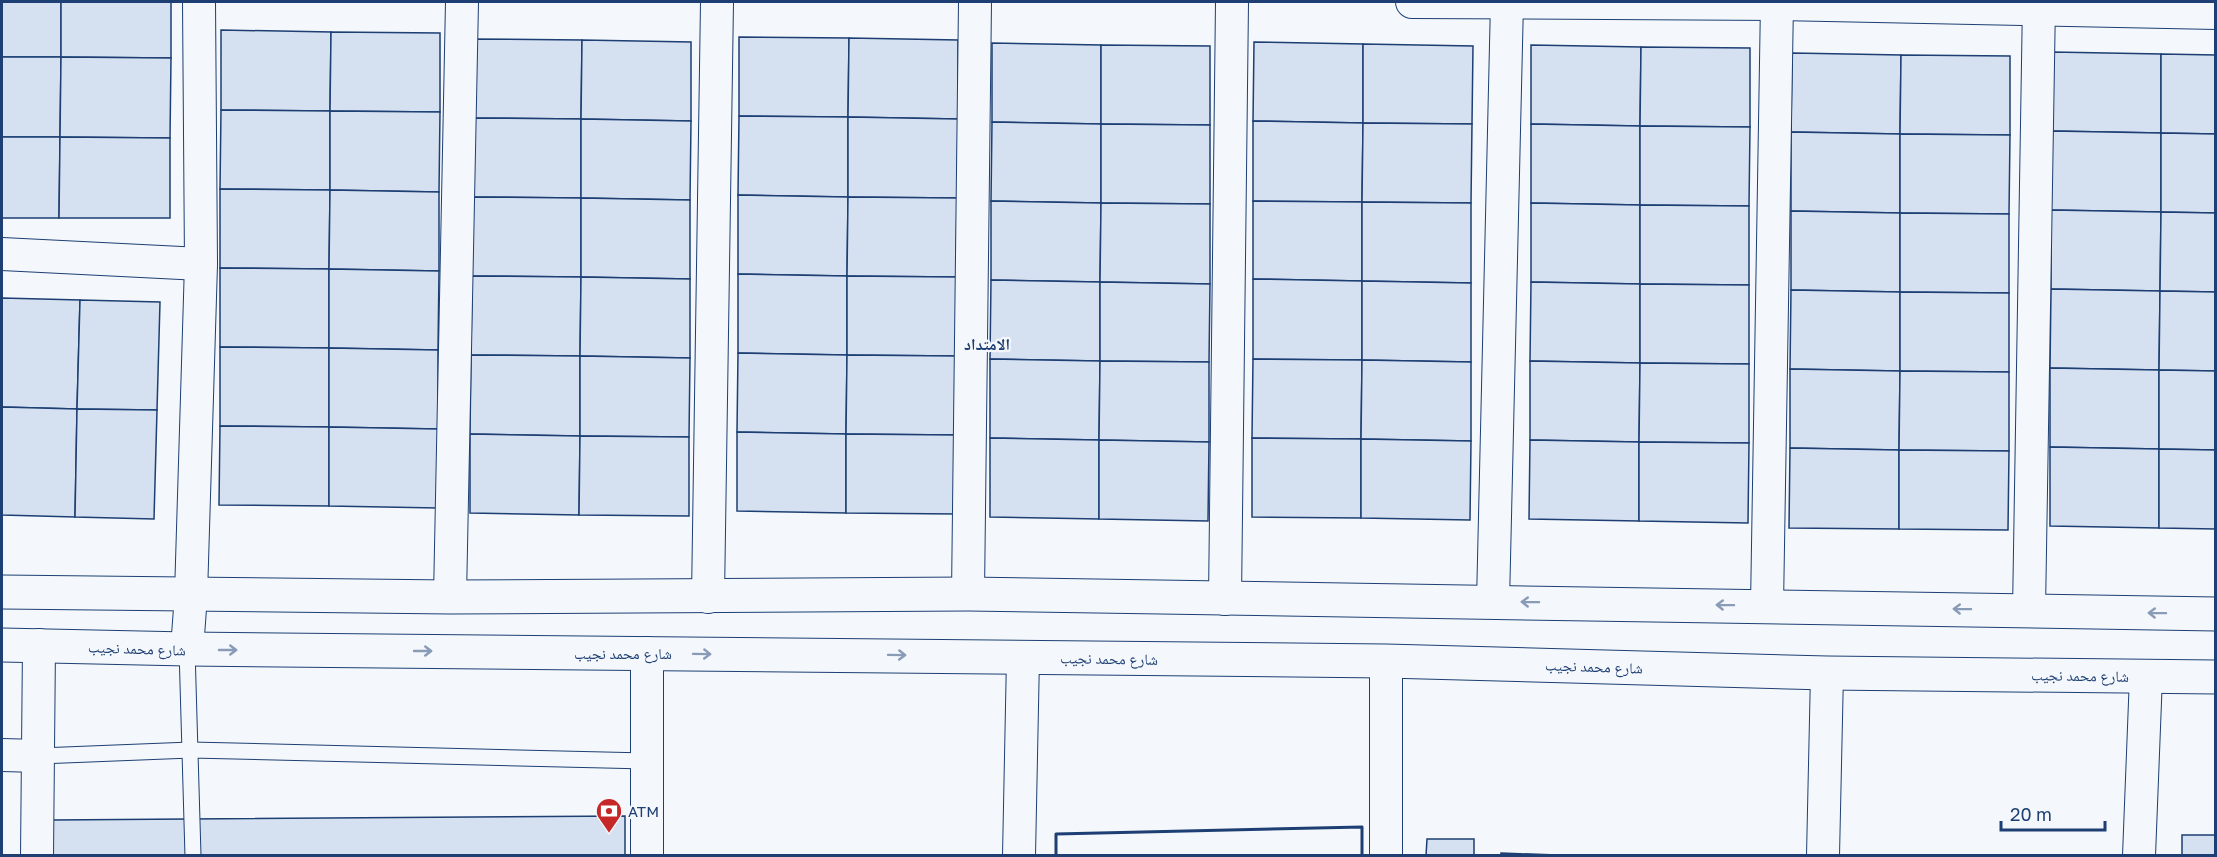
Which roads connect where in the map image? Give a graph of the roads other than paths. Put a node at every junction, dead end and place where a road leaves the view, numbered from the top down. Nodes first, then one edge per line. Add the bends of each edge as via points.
1 (199, 2) edge
2 (462, 2) edge
3 (717, 2) edge
4 (975, 2) edge
5 (1232, 2) edge
6 (1412, 2) edge
7 (1507, 2) edge
8 (1777, 3) edge
9 (2039, 5) edge
10 (2216, 13) edge
11 (2, 254) edge
12 (201, 264) junction
13 (2, 592) edge
14 (968, 594) junction
15 (191, 595) junction
16 (450, 597) junction
17 (708, 597) junction
18 (1225, 598) junction
19 (1493, 602) junction
20 (1767, 606) junction
21 (2029, 611) junction
22 (2216, 614) edge
23 (2, 645) edge
24 (39, 645) junction
25 (187, 650) junction
26 (647, 653) junction
27 (1023, 657) junction
28 (1386, 661) junction
29 (1827, 673) junction
30 (2146, 676) junction
31 (2216, 677) edge
32 (191, 750) junction
33 (2, 756) edge
34 (39, 756) junction
35 (647, 761) junction
36 (37, 855) edge
37 (193, 855) edge
38 (647, 855) edge
39 (1019, 855) edge
40 (1386, 855) edge
41 (1823, 855) edge
42 (2139, 855) edge

1 - 12 street
2 - 16 street
3 - 17 street
4 - 14 street
5 - 18 street
6 - 7 street
7 - 8 street
7 - 19 street
8 - 9 street
8 - 20 street
9 - 10 street
9 - 21 street
11 - 12 street
12 - 15 street
13 - 15 main road
14 - 17 main road
14 - 18 main road
15 - 16 main road
15 - 25 street
16 - 17 main road
18 - 19 main road
20 -> 19 main road
21 -> 20 main road
22 -> 21 main road
23 - 24 main road, شارع محمد نجيب
24 - 25 main road, شارع محمد نجيب
24 - 34 street
25 -> 26 main road, شارع محمد نجيب
25 - 32 lane
26 -> 27 main road, شارع محمد نجيب
26 - 35 street
27 - 28 main road, شارع محمد نجيب
27 - 39 street
28 - 29 main road, شارع محمد نجيب
28 - 40 street
29 - 30 main road, شارع محمد نجيب
29 - 41 street
30 - 31 main road, شارع محمد نجيب
30 - 42 street
32 - 34 lane
32 - 35 lane
32 - 37 lane
33 - 34 street
34 - 36 street
35 - 38 street

